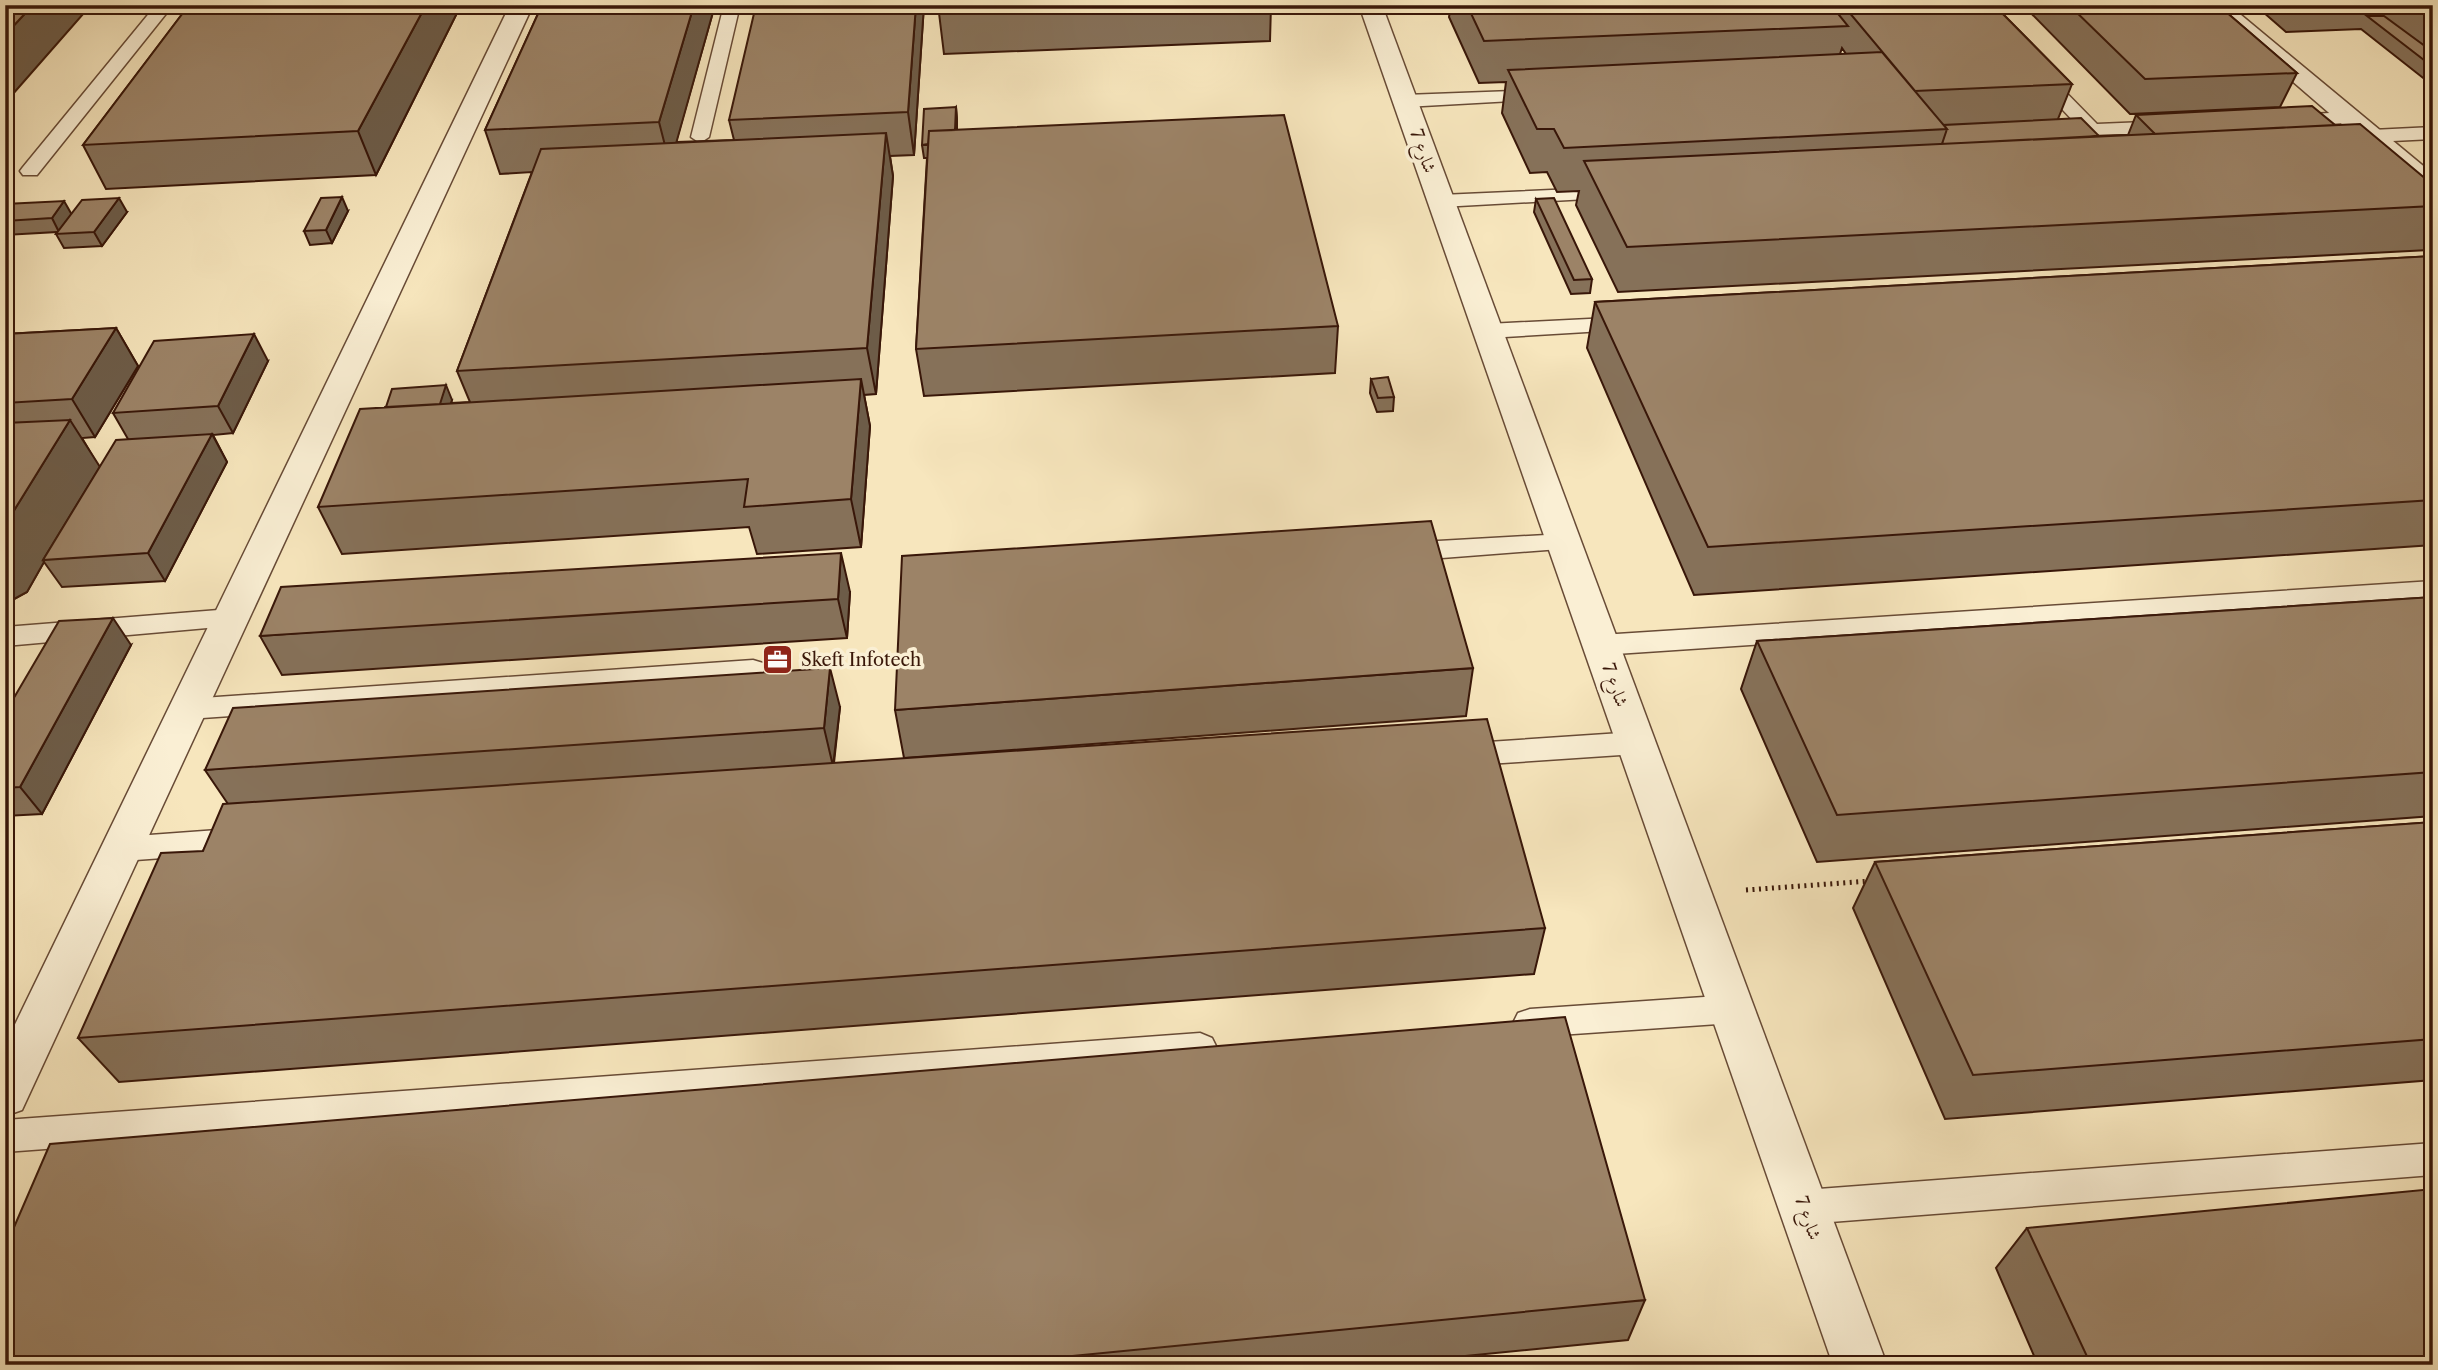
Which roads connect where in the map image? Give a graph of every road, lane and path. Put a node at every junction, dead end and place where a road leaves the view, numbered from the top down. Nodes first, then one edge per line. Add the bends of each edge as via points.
1 (165, 5) edge
2 (522, 5) edge
3 (732, 5) edge
4 (1370, 5) edge
5 (2215, 5) edge
6 (2027, 63) edge
7 (1557, 95) edge
8 (1405, 101) junction
9 (2350, 118) junction
10 (2277, 122) edge
11 (2185, 126) edge
12 (2093, 131) junction
13 (2040, 133) edge
14 (2433, 133) edge
15 (700, 137) dead end
16 (2371, 148) junction
17 (30, 171) dead end
18 (2433, 188) edge
19 (1635, 192) edge
20 (1441, 201) junction
21 (1655, 322) edge
22 (1489, 331) junction
23 (1564, 542) junction
24 (1384, 553) edge
25 (2433, 590) edge
26 (231, 618) junction
27 (5, 637) edge
28 (1601, 645) junction
29 (754, 670) edge
30 (188, 709) junction
31 (1636, 743) junction
32 (1428, 757) edge
33 (275, 838) edge
34 (122, 849) junction
35 (1883, 880) edge
36 (1691, 894) junction
37 (1733, 1009) junction
38 (1496, 1026) edge
39 (1231, 1045) edge
40 (5, 1095) edge
41 (5, 1136) edge
42 (2433, 1158) edge
43 (1804, 1207) junction
44 (1860, 1365) edge

1 - 17 lane
2 - 26 street
3 - 15 lane
4 - 8 street, شارع 7
5 - 9 street
6 - 12 lane
7 - 8 lane
8 - 20 street, شارع 7
9 - 10 lane
9 - 16 street
11 - 12 lane
12 - 13 lane
14 - 16 lane
16 - 18 street via 2397,158
19 - 20 lane
20 - 22 street, شارع 7
21 - 22 lane
22 - 23 street, شارع 7
23 - 24 lane
23 - 28 street, شارع 7
25 - 28 lane
26 - 27 lane
26 - 30 street
28 - 31 street, شارع 7
29 - 30 lane
30 - 34 street
31 - 32 lane
31 - 36 street, شارع 7
33 - 34 lane
34 - 40 street
35 - 36 path
36 - 37 street, شارع 7
37 - 38 lane
37 - 43 street, شارع 7
39 - 41 lane
42 - 43 lane
43 - 44 street, شارع 7

